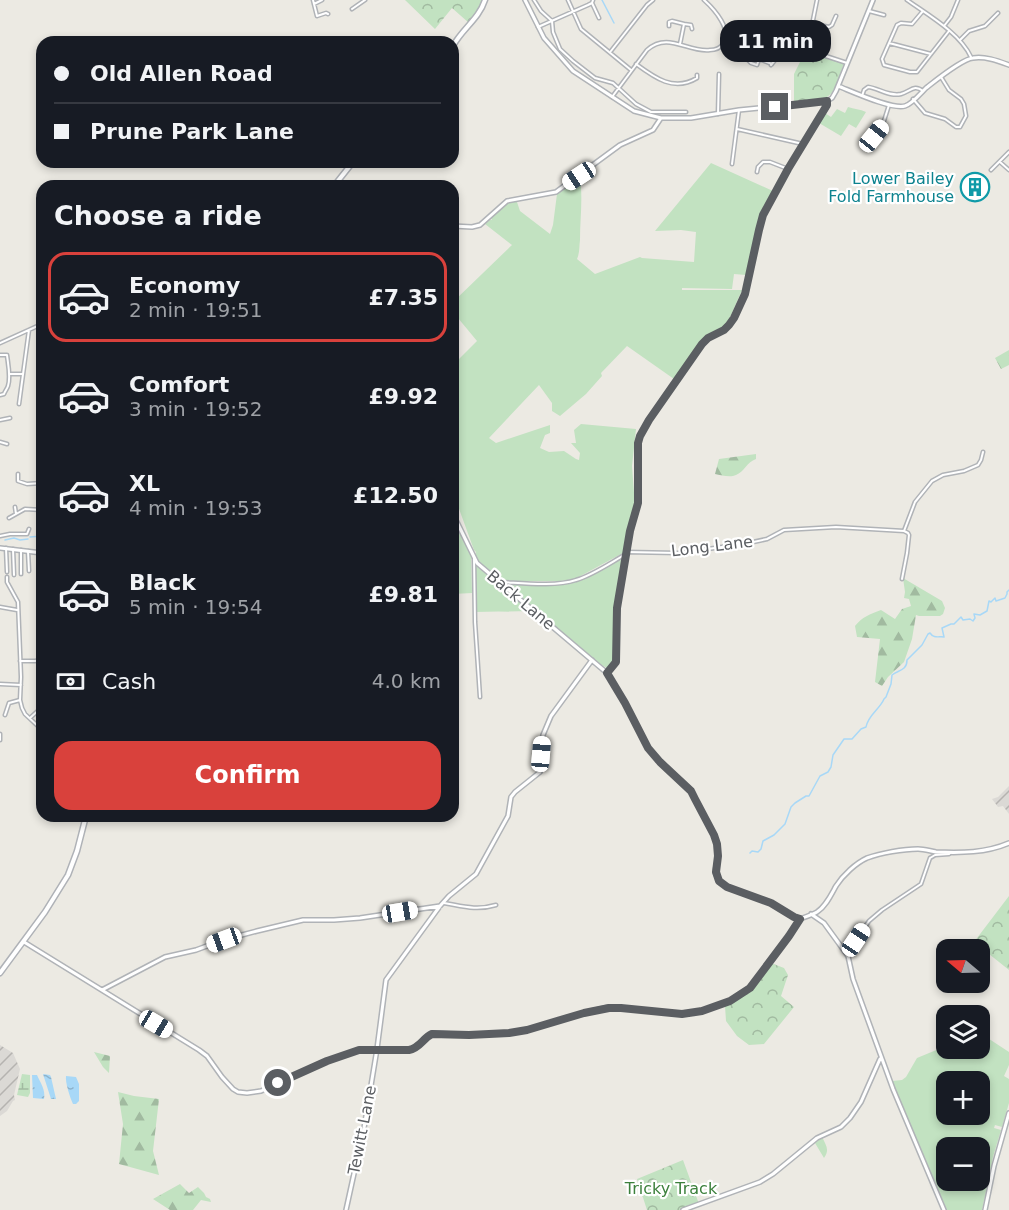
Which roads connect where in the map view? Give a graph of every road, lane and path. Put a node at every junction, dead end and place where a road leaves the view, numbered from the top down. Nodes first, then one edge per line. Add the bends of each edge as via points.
1 (322, 0) edge
2 (365, 0) edge
3 (485, 0) edge
4 (525, 0) edge
5 (534, 0) edge
6 (568, 0) edge
7 (653, 0) edge
8 (704, 0) edge
9 (816, 0) edge
10 (873, 0) edge
11 (907, 0) edge
12 (958, 0) edge
13 (313, 2) edge
14 (593, 2) edge
15 (350, 4) dead end
16 (369, 4) dead end
17 (869, 11) junction
18 (923, 11) junction
19 (573, 12) junction
20 (998, 12) dead end
21 (328, 14) dead end
22 (836, 15) dead end
23 (884, 15) dead end
24 (599, 18) dead end
25 (552, 21) junction
26 (684, 24) junction
27 (669, 26) dead end
28 (944, 26) junction
29 (538, 27) junction
30 (692, 30) dead end
31 (949, 31) junction
32 (726, 34) junction
33 (459, 36) edge
34 (826, 37) dead end
35 (780, 41) dead end
36 (960, 41) junction
37 (889, 43) junction
38 (680, 44) junction
39 (812, 51) junction
40 (610, 52) junction
41 (931, 54) junction
42 (744, 56) dead end
43 (971, 58) junction
44 (759, 59) junction
45 (776, 59) dead end
46 (848, 63) junction
47 (636, 64) junction
48 (1009, 65) edge
49 (631, 70) junction
50 (719, 74) dead end
51 (941, 77) junction
52 (699, 82) dead end
53 (838, 86) junction
54 (618, 87) junction
55 (923, 91) junction
56 (862, 96) junction
57 (612, 97) junction
58 (913, 99) junction
59 (827, 101) junction
60 (889, 105) junction
61 (740, 110) junction
62 (686, 112) dead end
63 (718, 114) junction
64 (661, 118) junction
65 (737, 129) junction
66 (803, 144) junction
67 (864, 148) dead end
68 (1009, 152) edge
69 (1000, 162) junction
70 (732, 164) dead end
71 (348, 168) edge
72 (788, 169) junction
73 (992, 170) dead end
74 (1009, 170) edge
75 (757, 172) dead end
76 (339, 180) edge
77 (459, 226) edge
78 (36, 327) edge
79 (29, 330) junction
80 (0, 343) edge
81 (0, 355) edge
82 (9, 374) junction
83 (23, 374) junction
84 (0, 395) edge
85 (19, 404) dead end
86 (10, 418) dead end
87 (0, 420) edge
88 (0, 442) edge
89 (8, 444) dead end
90 (983, 452) dead end
91 (18, 474) dead end
92 (36, 483) edge
93 (15, 507) dead end
94 (36, 510) edge
95 (16, 514) junction
96 (9, 518) dead end
97 (459, 526) edge
98 (29, 529) dead end
99 (904, 531) junction
100 (0, 537) edge
101 (0, 548) edge
102 (6, 548) junction
103 (13, 549) junction
104 (21, 550) junction
105 (28, 551) junction
106 (36, 552) edge
107 (626, 553) junction
108 (474, 557) junction
109 (29, 571) dead end
110 (7, 572) dead end
111 (21, 574) dead end
112 (14, 575) dead end
113 (7, 578) dead end
114 (902, 579) dead end
115 (500, 582) junction
116 (0, 607) edge
117 (17, 609) junction
118 (592, 660) junction
119 (20, 661) junction
120 (36, 661) edge
121 (607, 673) junction
122 (0, 684) edge
123 (21, 685) junction
124 (480, 697) dead end
125 (20, 700) junction
126 (1, 706) edge
127 (7, 707) junction
128 (36, 712) edge
129 (6, 715) dead end
130 (30, 718) junction
131 (36, 724) edge
132 (0, 734) edge
133 (0, 741) edge
134 (84, 822) edge
135 (1009, 843) edge
136 (950, 853) junction
137 (442, 904) junction
138 (496, 905) dead end
139 (811, 914) junction
140 (800, 919) junction
141 (23, 941) junction
142 (848, 956) junction
143 (0, 973) edge
144 (101, 990) junction
145 (377, 1049) junction
146 (881, 1058) junction
147 (878, 1067) junction
148 (885, 1068) junction
149 (1009, 1113) edge
150 (346, 1210) edge
151 (683, 1210) edge
152 (944, 1210) edge
153 (985, 1210) edge

1 - 13 street
2 - 15 street via 353,8
2 - 16 street
3 - 33 main road via 480,13
4 - 29 street
5 - 25 street
6 - 19 street
7 - 40 street
8 - 32 street
9 - 22 street via 815,24 829,27
10 - 17 street
11 - 18 street
12 - 28 street
13 - 21 street via 317,16
14 - 19 street
14 - 24 street
17 - 23 street
17 - 46 street
18 - 28 street
18 - 37 street via 912,24 898,24
19 - 25 street
19 - 40 street via 581,29
20 - 36 street via 985,26 969,31
25 - 29 street
25 - 54 street via 560,49 595,78
26 - 27 street via 672,21
26 - 30 street via 691,25
26 - 38 street
28 - 31 street
29 - 57 street via 573,71
31 - 36 street
31 - 41 street
32 - 38 street via 723,43 713,50
32 - 44 street via 762,39
34 - 39 street
35 - 39 street
36 - 43 street
37 - 41 street
37 - 41 street via 882,61 894,68 917,72
38 - 47 street via 658,43
39 - 46 street
40 - 49 street
42 - 44 street via 757,65
43 - 48 street
43 - 51 street
44 - 45 street via 772,65
46 - 53 street
47 - 49 street
47 - 52 street via 662,82 684,84 697,76
49 - 54 street
50 - 63 street
51 - 55 street
51 - 58 street via 964,104 966,116 960,127 925,113
53 - 56 street
53 - 59 street
54 - 57 street
54 - 62 street via 651,112
55 - 56 street via 916,87 894,94 868,87
55 - 58 street
56 - 60 street
57 - 64 street via 634,111
58 - 60 street via 905,106
59 - 61 street
59 - 66 street
60 - 67 street via 883,124
61 - 63 street
61 - 65 street
63 - 64 street
64 - 77 street via 653,130 620,145 556,192 507,201 480,225
65 - 66 street
65 - 70 street
66 - 72 street
68 - 69 street
69 - 73 street
69 - 74 street
71 - 76 main road
72 - 75 street via 763,162
72 - 107 street via 763,215 745,294 734,318 724,330 702,344 640,436 638,503
78 - 79 street
79 - 80 street
79 - 83 street
81 - 82 street via 8,355
82 - 83 street
82 - 84 street via 8,387
83 - 85 street
86 - 87 street
88 - 89 street
90 - 99 street via 978,465 932,481 915,502
91 - 92 street via 18,481
93 - 95 street
94 - 95 street
95 - 96 street
97 - 108 street, Back Lane
98 - 100 street via 27,534
99 - 107 street, Long Lane via 836,527 784,530 744,544 678,553
99 - 114 street via 909,535
101 - 102 street
102 - 103 street
102 - 110 street
103 - 104 street
103 - 112 street
104 - 105 street
104 - 111 street
105 - 106 street
105 - 109 street
107 - 115 street via 570,582
107 - 121 street via 617,608 616,662
108 - 115 street, Back Lane
108 - 124 street
113 - 117 street via 18,602
115 - 118 street, Back Lane
116 - 117 street
117 - 119 street
118 - 121 street, Back Lane
118 - 137 street, Tewitt Lane via 551,716 543,735 540,772 515,792 508,816 476,874
119 - 120 street
119 - 123 street
121 - 140 street, Back Lane via 648,748 691,791 717,844 719,881
122 - 123 street
123 - 125 street
125 - 127 street
125 - 130 street
126 - 127 street
127 - 129 street
128 - 130 street
130 - 131 street
132 - 133 street
134 - 141 main road via 73,865
135 - 136 street via 988,850
136 - 139 street via 919,849 868,858 847,873 822,907
136 - 142 street via 930,858 921,884 869,921
137 - 138 street via 465,908
137 - 144 street via 360,918 303,920 257,931 165,957
137 - 145 street, Tewitt Lane via 386,980
139 - 140 street
139 - 142 street via 824,923
140 - 145 street via 750,988 730,1001 702,1011 682,1014 609,1008 527,1030 469,1035 437,1033 411,1049
141 - 143 main road
141 - 144 street
142 - 146 street
144 - 145 street via 203,1053 228,1084 241,1093 261,1091 354,1051
145 - 150 street, Tewitt Lane
146 - 147 street
146 - 148 street
147 - 148 street
147 - 151 street via 861,1102 841,1127 817,1138 760,1182
148 - 152 street
149 - 153 street

